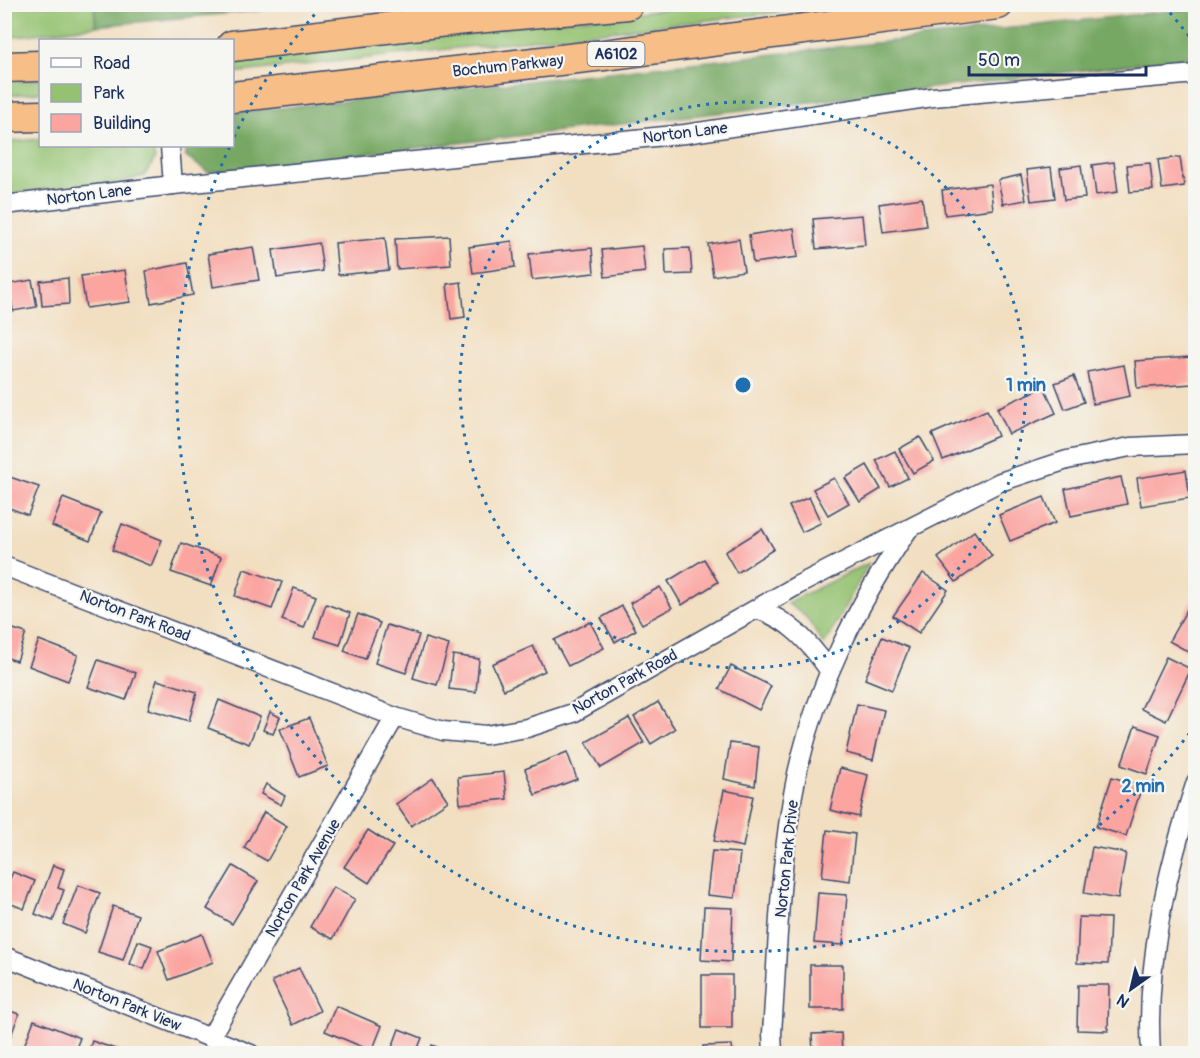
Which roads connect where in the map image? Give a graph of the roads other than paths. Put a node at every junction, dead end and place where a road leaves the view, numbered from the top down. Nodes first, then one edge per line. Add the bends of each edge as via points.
1 (628, 4) edge
2 (998, 4) edge
3 (234, 46) edge
4 (39, 66) edge
5 (4, 67) edge
6 (1196, 75) edge
7 (234, 97) edge
8 (39, 116) edge
9 (4, 117) edge
10 (170, 147) edge
11 (173, 185) junction
12 (4, 205) edge
13 (1196, 444) edge
14 (909, 528) junction
15 (4, 566) edge
16 (756, 609) junction
17 (829, 670) junction
18 (395, 717) junction
19 (1196, 782) edge
20 (4, 956) edge
21 (210, 1038) junction
22 (251, 1053) edge
23 (773, 1053) edge
24 (1151, 1053) edge

1 - 3 highway
2 - 7 highway, Bochum Parkway / A6102 via 604,55
4 - 5 highway
6 - 11 street, Norton Lane via 933,97 685,134
8 - 9 highway
10 - 11 street
11 - 12 street, Norton Lane
13 - 14 street, Norton Park Road via 1130,447 1038,469 1000,482
14 - 16 street, Norton Park Road
14 - 17 street, Norton Park Drive via 849,625
15 - 18 street, Norton Park Road
16 - 17 street via 780,618 800,633
16 - 18 street, Norton Park Road via 573,713 527,728 464,734
17 - 23 street, Norton Park Drive via 797,774 791,815
18 - 21 street, Norton Park Avenue
19 - 24 street via 1166,888 1156,948
20 - 21 street, Norton Park View
21 - 22 street, Norton Park View

